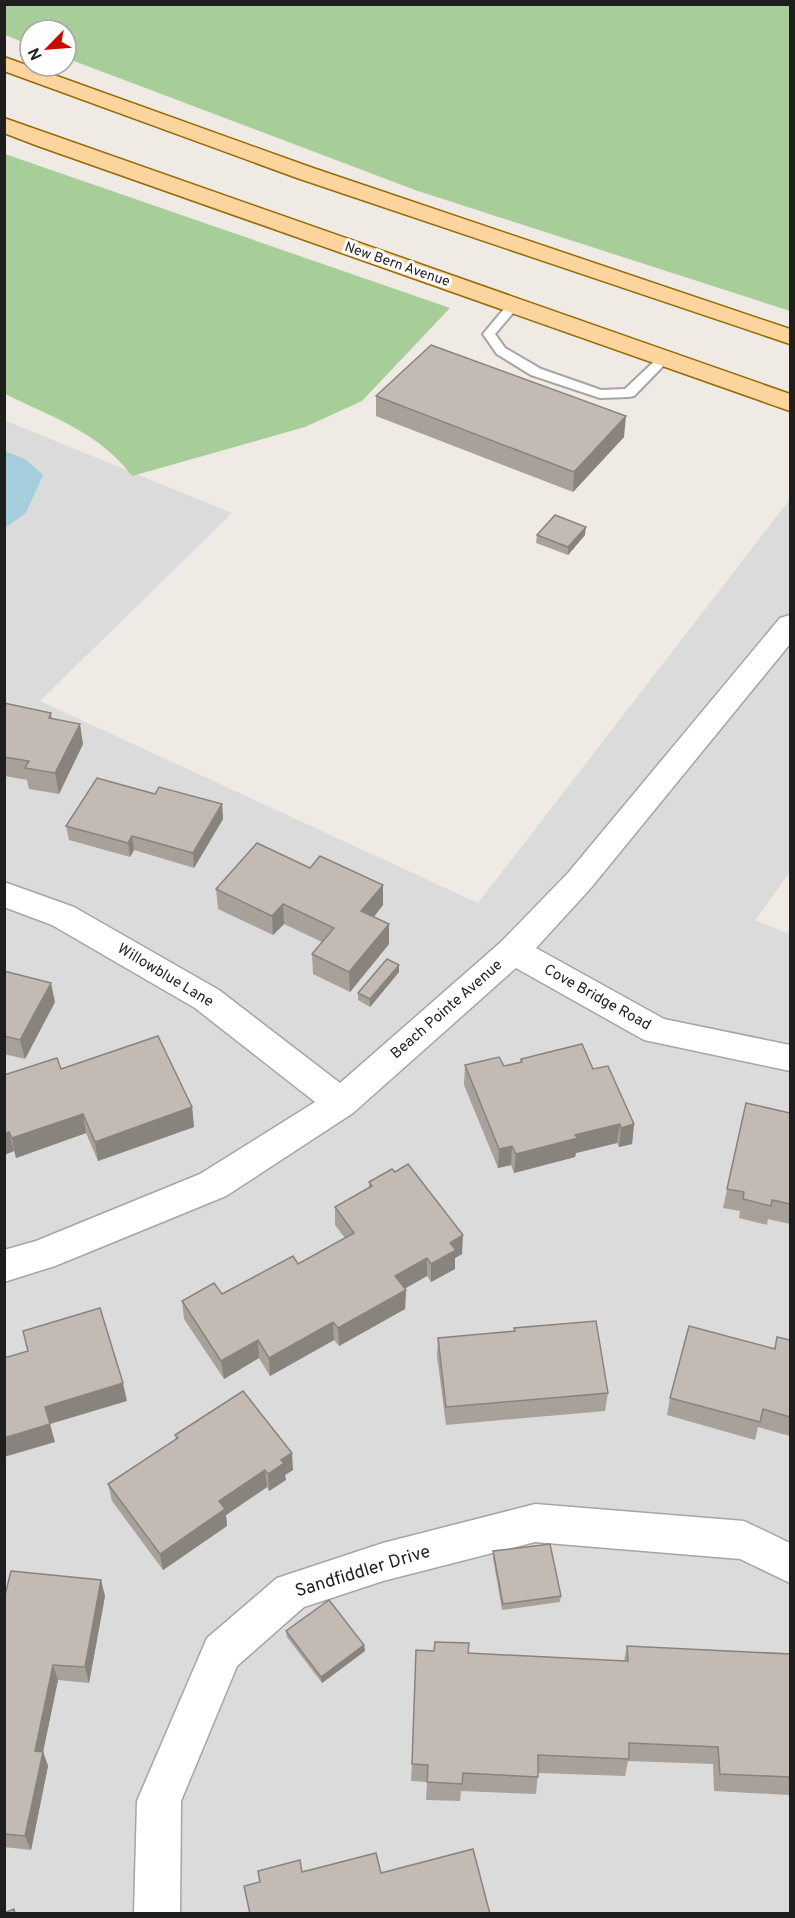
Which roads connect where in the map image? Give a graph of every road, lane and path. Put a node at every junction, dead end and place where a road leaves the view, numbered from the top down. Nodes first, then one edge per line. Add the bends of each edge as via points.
1 (4, 63) edge
2 (4, 125) edge
3 (513, 306) junction
4 (790, 337) edge
5 (664, 359) junction
6 (790, 403) edge
7 (790, 625) edge
8 (4, 894) edge
9 (513, 951) junction
10 (790, 1058) edge
11 (341, 1103) junction
12 (4, 1266) edge
13 (790, 1564) edge
14 (157, 1914) edge

1 - 4 main road via 305,173
2 - 3 main road, New Bern Avenue
3 - 5 main road, New Bern Avenue
3 - 5 lane via 489,334 501,351 536,372 600,394 629,393
5 - 6 main road, New Bern Avenue
7 - 9 street, Beach Pointe Avenue via 579,881
8 - 11 street, Willowblue Lane via 63,916 207,999
9 - 10 street, Cove Bridge Road via 656,1031
9 - 11 street, Beach Pointe Avenue
11 - 12 street, Beach Pointe Avenue via 213,1185 42,1255
13 - 14 street, Sandfiddler Drive via 744,1540 535,1524 383,1562 291,1592 222,1652 159,1801

